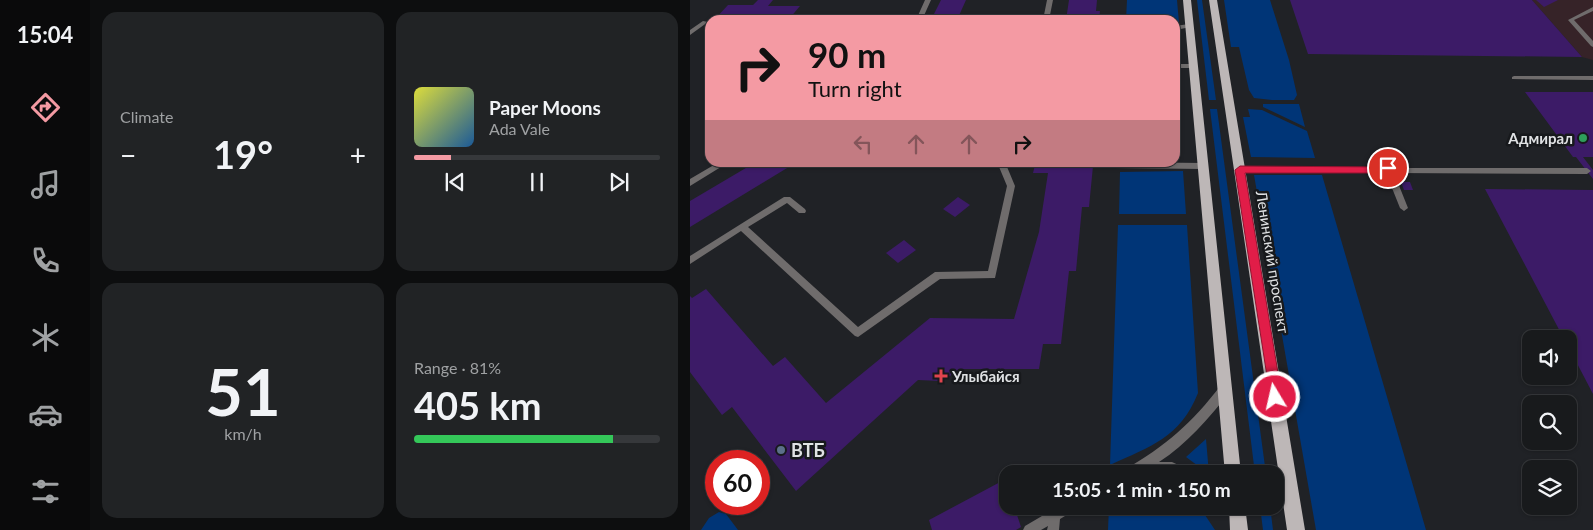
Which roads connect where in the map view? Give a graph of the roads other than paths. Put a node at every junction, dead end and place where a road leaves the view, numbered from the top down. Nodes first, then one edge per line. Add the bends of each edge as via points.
1 (928, 0) edge
2 (1050, 0) edge
3 (1187, 0) edge
4 (1213, 0) edge
5 (1593, 9) edge
6 (921, 15) edge
7 (1047, 15) edge
8 (705, 22) dead end
9 (1190, 26) junction
10 (1180, 27) edge
11 (690, 33) edge
12 (1593, 45) edge
13 (1180, 66) edge
14 (1193, 66) junction
15 (1514, 78) dead end
16 (1593, 78) edge
17 (1382, 153) dead end
18 (1180, 166) edge
19 (1203, 166) junction
20 (717, 167) edge
21 (1004, 167) edge
22 (1240, 170) junction
23 (1389, 171) junction
24 (1587, 171) dead end
25 (690, 183) edge
26 (1404, 208) dead end
27 (802, 211) dead end
28 (742, 227) junction
29 (690, 260) edge
30 (1225, 389) junction
31 (1144, 465) edge
32 (1232, 465) edge
33 (1055, 515) joint
34 (1029, 530) edge
35 (1053, 530) edge
36 (1296, 530) edge

1 - 6 lane
2 - 7 lane
3 - 9 main road
4 - 22 main road, Ленинский проспект
5 - 12 lane via 1571,20
8 - 11 lane
9 - 10 lane
9 - 14 main road
13 - 14 lane
14 - 19 main road
15 - 16 lane
17 - 23 lane
18 - 19 lane
19 - 30 main road via 1203,218
20 - 25 lane
21 - 28 lane via 1011,186 992,275 938,275 858,333
22 - 23 lane
22 - 36 main road, Ленинский проспект
23 - 24 lane
23 - 26 lane
27 - 28 lane via 787,199
28 - 29 lane
30 - 31 lane via 1202,420 1186,435
30 - 32 main road
33 - 34 lane
33 - 35 lane

